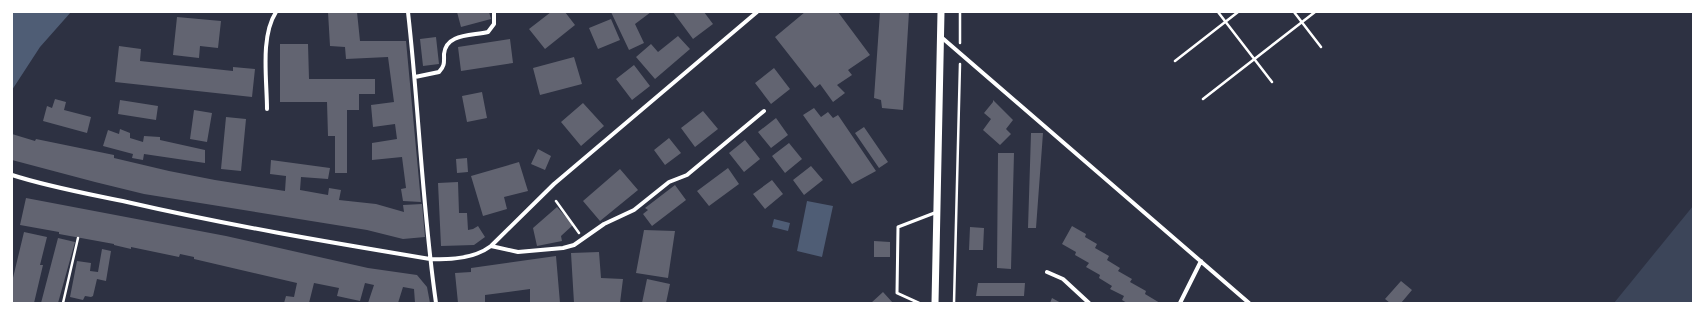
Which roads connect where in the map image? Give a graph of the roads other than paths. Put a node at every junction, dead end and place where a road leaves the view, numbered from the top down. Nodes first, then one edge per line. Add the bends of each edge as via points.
1 (276, 12) edge
2 (408, 12) edge
3 (494, 12) edge
4 (757, 12) edge
5 (940, 12) edge
6 (940, 36) junction
7 (415, 77) junction
8 (267, 109) dead end
9 (764, 112) dead end
10 (12, 175) edge
11 (937, 212) junction
12 (491, 246) junction
13 (430, 259) junction
14 (1201, 261) junction
15 (1047, 272) dead end
16 (436, 303) edge
17 (919, 303) edge
18 (934, 303) edge
19 (1089, 303) edge
20 (1180, 303) edge
21 (1249, 303) edge

1 - 8 street via 270,24 267,41
2 - 7 street
3 - 7 street via 494,24 488,32 458,37 448,43 444,66 439,72
4 - 12 street via 554,184
5 - 6 street
6 - 11 street
6 - 14 street
7 - 13 street
9 - 12 street via 687,175 669,182 634,210 604,224 583,240 568,247 530,252
10 - 13 street via 202,219
11 - 17 lane via 898,227 896,293
11 - 18 street
12 - 13 street via 468,256
13 - 16 street
14 - 20 street
14 - 21 street
15 - 19 street via 1063,279

